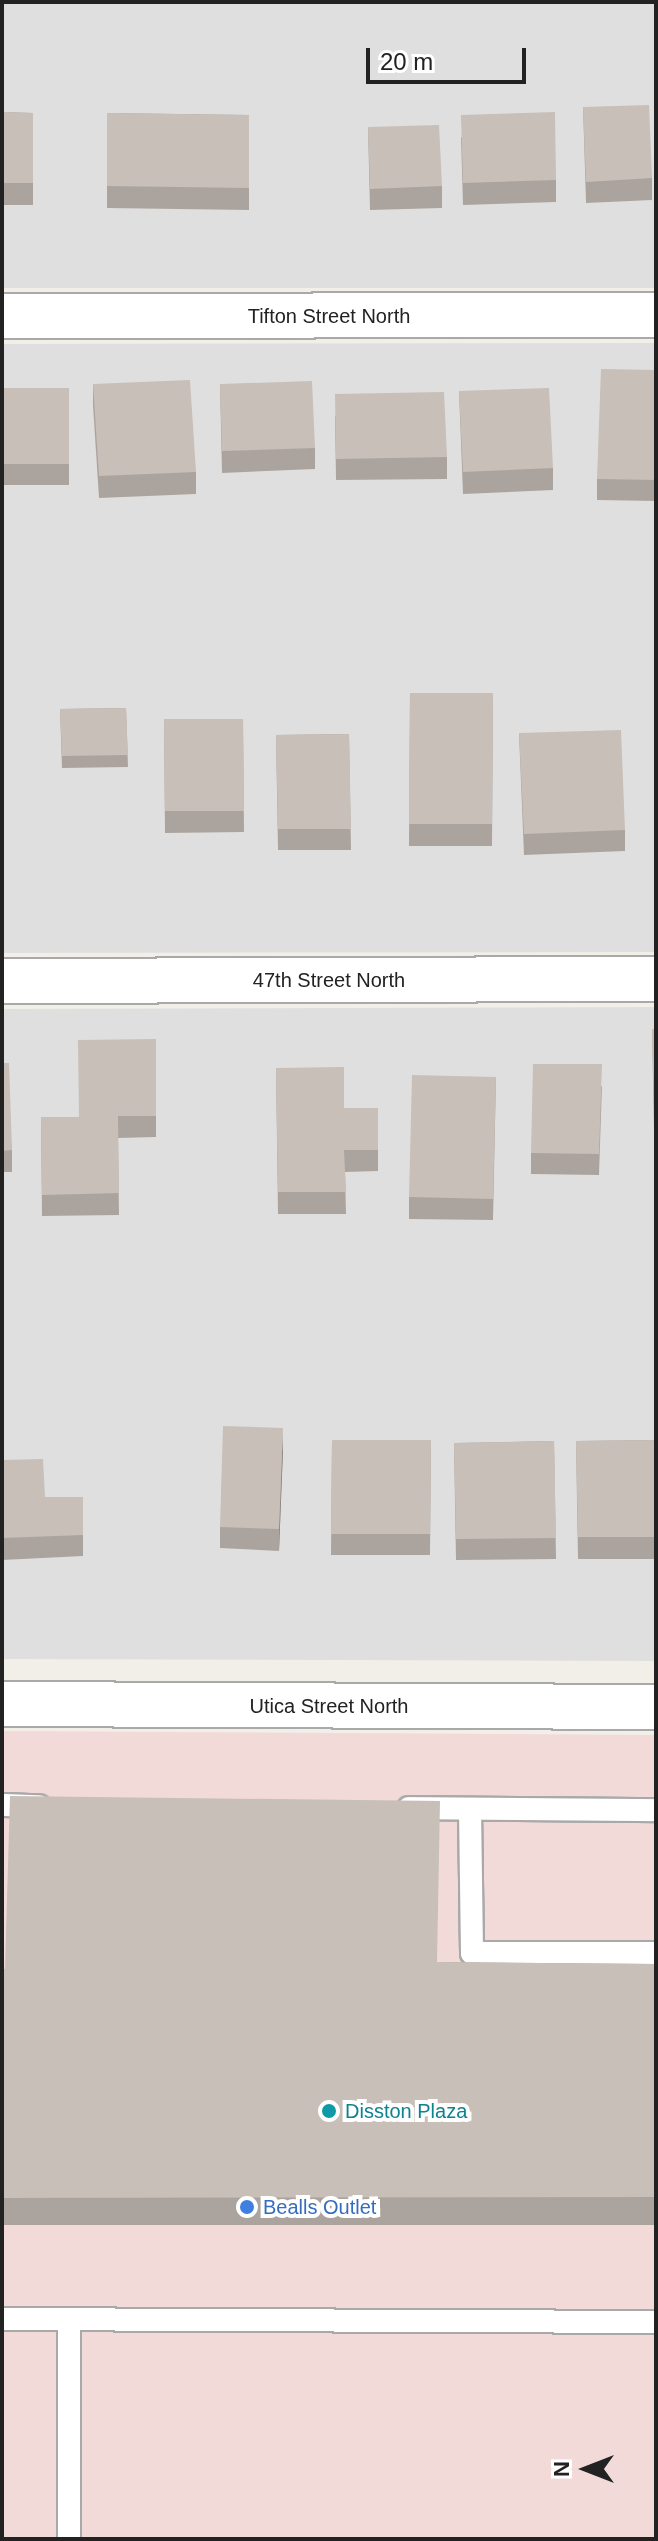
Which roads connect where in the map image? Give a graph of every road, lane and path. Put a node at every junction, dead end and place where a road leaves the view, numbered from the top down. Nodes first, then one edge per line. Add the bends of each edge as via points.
1 (656, 315) edge
2 (2, 316) edge
3 (656, 979) edge
4 (2, 981) edge
5 (2, 1704) edge
6 (656, 1707) edge
7 (2, 1805) edge
8 (64, 1806) edge
9 (392, 1808) edge
10 (470, 1809) junction
11 (656, 1810) edge
12 (656, 1953) edge
13 (2, 2319) edge
14 (69, 2319) junction
15 (656, 2322) edge
16 (69, 2539) edge

1 - 2 street, Tifton Street North
3 - 4 street, 47th Street North
5 - 6 street, Utica Street North
7 - 8 lane
9 - 10 lane
10 - 11 lane
10 - 12 lane via 472,1953
13 - 14 lane
14 - 15 lane
14 - 16 lane

